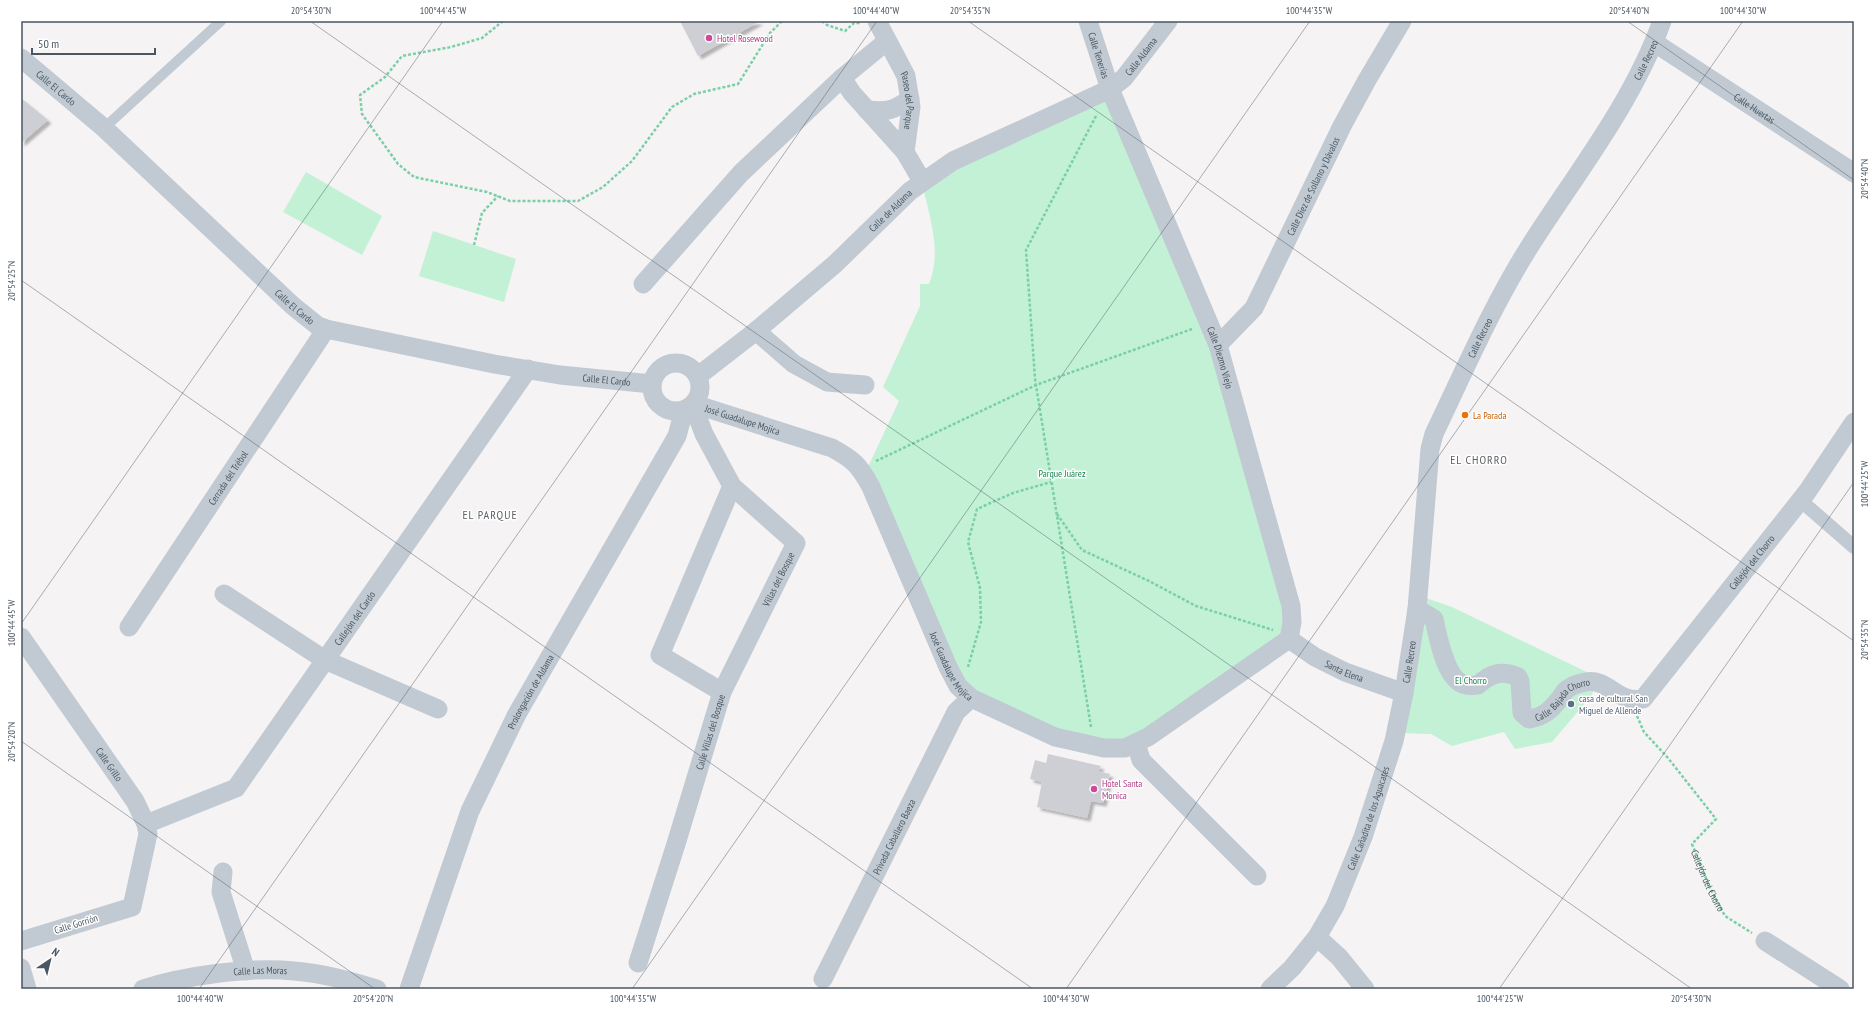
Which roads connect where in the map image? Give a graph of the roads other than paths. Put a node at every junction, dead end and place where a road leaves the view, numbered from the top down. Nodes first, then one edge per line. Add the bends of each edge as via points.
1 (221, 21) edge
2 (878, 21) edge
3 (1088, 21) edge
4 (1168, 21) edge
5 (1402, 21) edge
6 (1662, 21) edge
7 (887, 41) junction
8 (1655, 43) junction
9 (21, 58) edge
10 (842, 78) junction
11 (1110, 89) junction
12 (910, 99) junction
13 (867, 110) junction
14 (104, 128) junction
15 (904, 152) junction
16 (1854, 173) edge
17 (922, 181) junction
18 (643, 284) dead end
19 (326, 329) junction
20 (756, 331) junction
21 (1218, 345) junction
22 (528, 369) junction
23 (698, 376) junction
24 (652, 384) junction
25 (865, 385) dead end
26 (690, 406) junction
27 (1854, 422) edge
28 (732, 486) junction
29 (1800, 500) junction
30 (1854, 547) edge
31 (224, 594) dead end
32 (1417, 609) junction
33 (129, 627) dead end
34 (21, 637) edge
35 (1289, 639) junction
36 (325, 660) junction
37 (722, 692) junction
38 (1404, 693) junction
39 (1622, 697) joint
40 (971, 698) junction
41 (438, 709) dead end
42 (1136, 743) junction
43 (146, 824) junction
44 (223, 872) dead end
45 (1257, 876) dead end
46 (132, 907) joint
47 (1317, 937) junction
48 (21, 941) edge
49 (1765, 941) road end
50 (638, 963) dead end
51 (21, 968) edge
52 (246, 971) junction
53 (823, 979) dead end
54 (28, 989) edge
55 (144, 989) edge
56 (377, 989) edge
57 (409, 989) edge
58 (1270, 989) edge
59 (1365, 989) edge
60 (1840, 989) edge

1 - 14 lane
2 - 7 street, Paseo del Parque
3 - 11 street, Calle Tenerías
4 - 11 street, Calle Aldama via 1124,78
5 - 21 street, Calle Diez de Sollano y Dávalos via 1342,126 1254,308
6 - 8 street, Calle Recreo
7 - 10 street
7 - 12 street, Paseo del Parque via 906,76
8 - 16 street, Calle Huertas
8 - 32 street, Calle Recreo via 1610,126 1536,235 1498,302 1434,434 1430,449
9 - 14 street, Calle El Cardo
10 - 13 street
10 - 18 street via 741,174
11 - 17 street, Calle de Aldama via 952,161
11 - 21 street, Calle Diezmo Viejo
12 - 13 street via 885,112
12 - 15 street, Paseo del Parque
13 - 15 street
14 - 19 street, Calle El Cardo via 293,306 318,326
15 - 17 street
17 - 20 street, Calle de Aldama via 835,264
19 - 22 street, Calle El Cardo
19 - 33 street, Cerrada del Trébol
20 - 23 street, Calle de Aldama
20 - 25 street via 794,364 827,382
21 - 35 street, Calle Diezmo Viejo via 1292,606
22 - 24 street, Calle El Cardo via 560,375
22 - 36 street, Callejón del Cardo
23 - 24 street via 688,365 674,363 661,368
23 - 26 street via 700,395
24 - 26 street via 655,399 663,407 674,411
26 - 28 street
26 - 40 street, José Guadalupe Mojica via 832,448 861,468 948,667 958,686
26 - 57 street, Prolongación de Aldama via 677,436 496,755 470,811
27 - 29 street, Callejón del Chorro
28 - 37 street, Villas del Bosque via 796,543
28 - 37 street, Calle Villas del Bosque via 660,655
29 - 30 street
29 - 39 street, Callejón del Chorro via 1643,698
31 - 36 street
32 - 38 street, Calle Recreo
32 - 39 street, Calle Bajada Chorro via 1434,619 1445,661 1456,679 1465,686 1478,685 1486,677 1501,672 1518,677 1522,713 1529,719 1540,717 1551,709 1567,688 1584,682 1602,684
34 - 43 street, Calle Grillo via 135,801
35 - 38 street, Santa Elena via 1315,657 1345,672
35 - 42 street, José Guadalupe Mojica
36 - 41 street
36 - 43 street, Callejón del Cardo via 236,788
37 - 50 street, Calle Villas del Bosque
38 - 47 street, Calle Cañadita de los Aguacates via 1394,741 1363,837 1336,906
40 - 42 street, José Guadalupe Mojica via 1055,737 1104,748 1125,748
40 - 53 street, Privada Caballero Baeza via 956,712
42 - 45 street via 1141,760
43 - 46 street, Calle Grillo via 148,834
44 - 52 street via 221,892
46 - 48 street, Calle Gorrión
47 - 58 street, Calle Cañadita de los Aguacates via 1292,968
47 - 59 street via 1339,957
49 - 60 street
51 - 54 street
52 - 55 street, Calle Las Moras via 169,981
52 - 56 street, Calle Las Moras via 293,970 343,979

